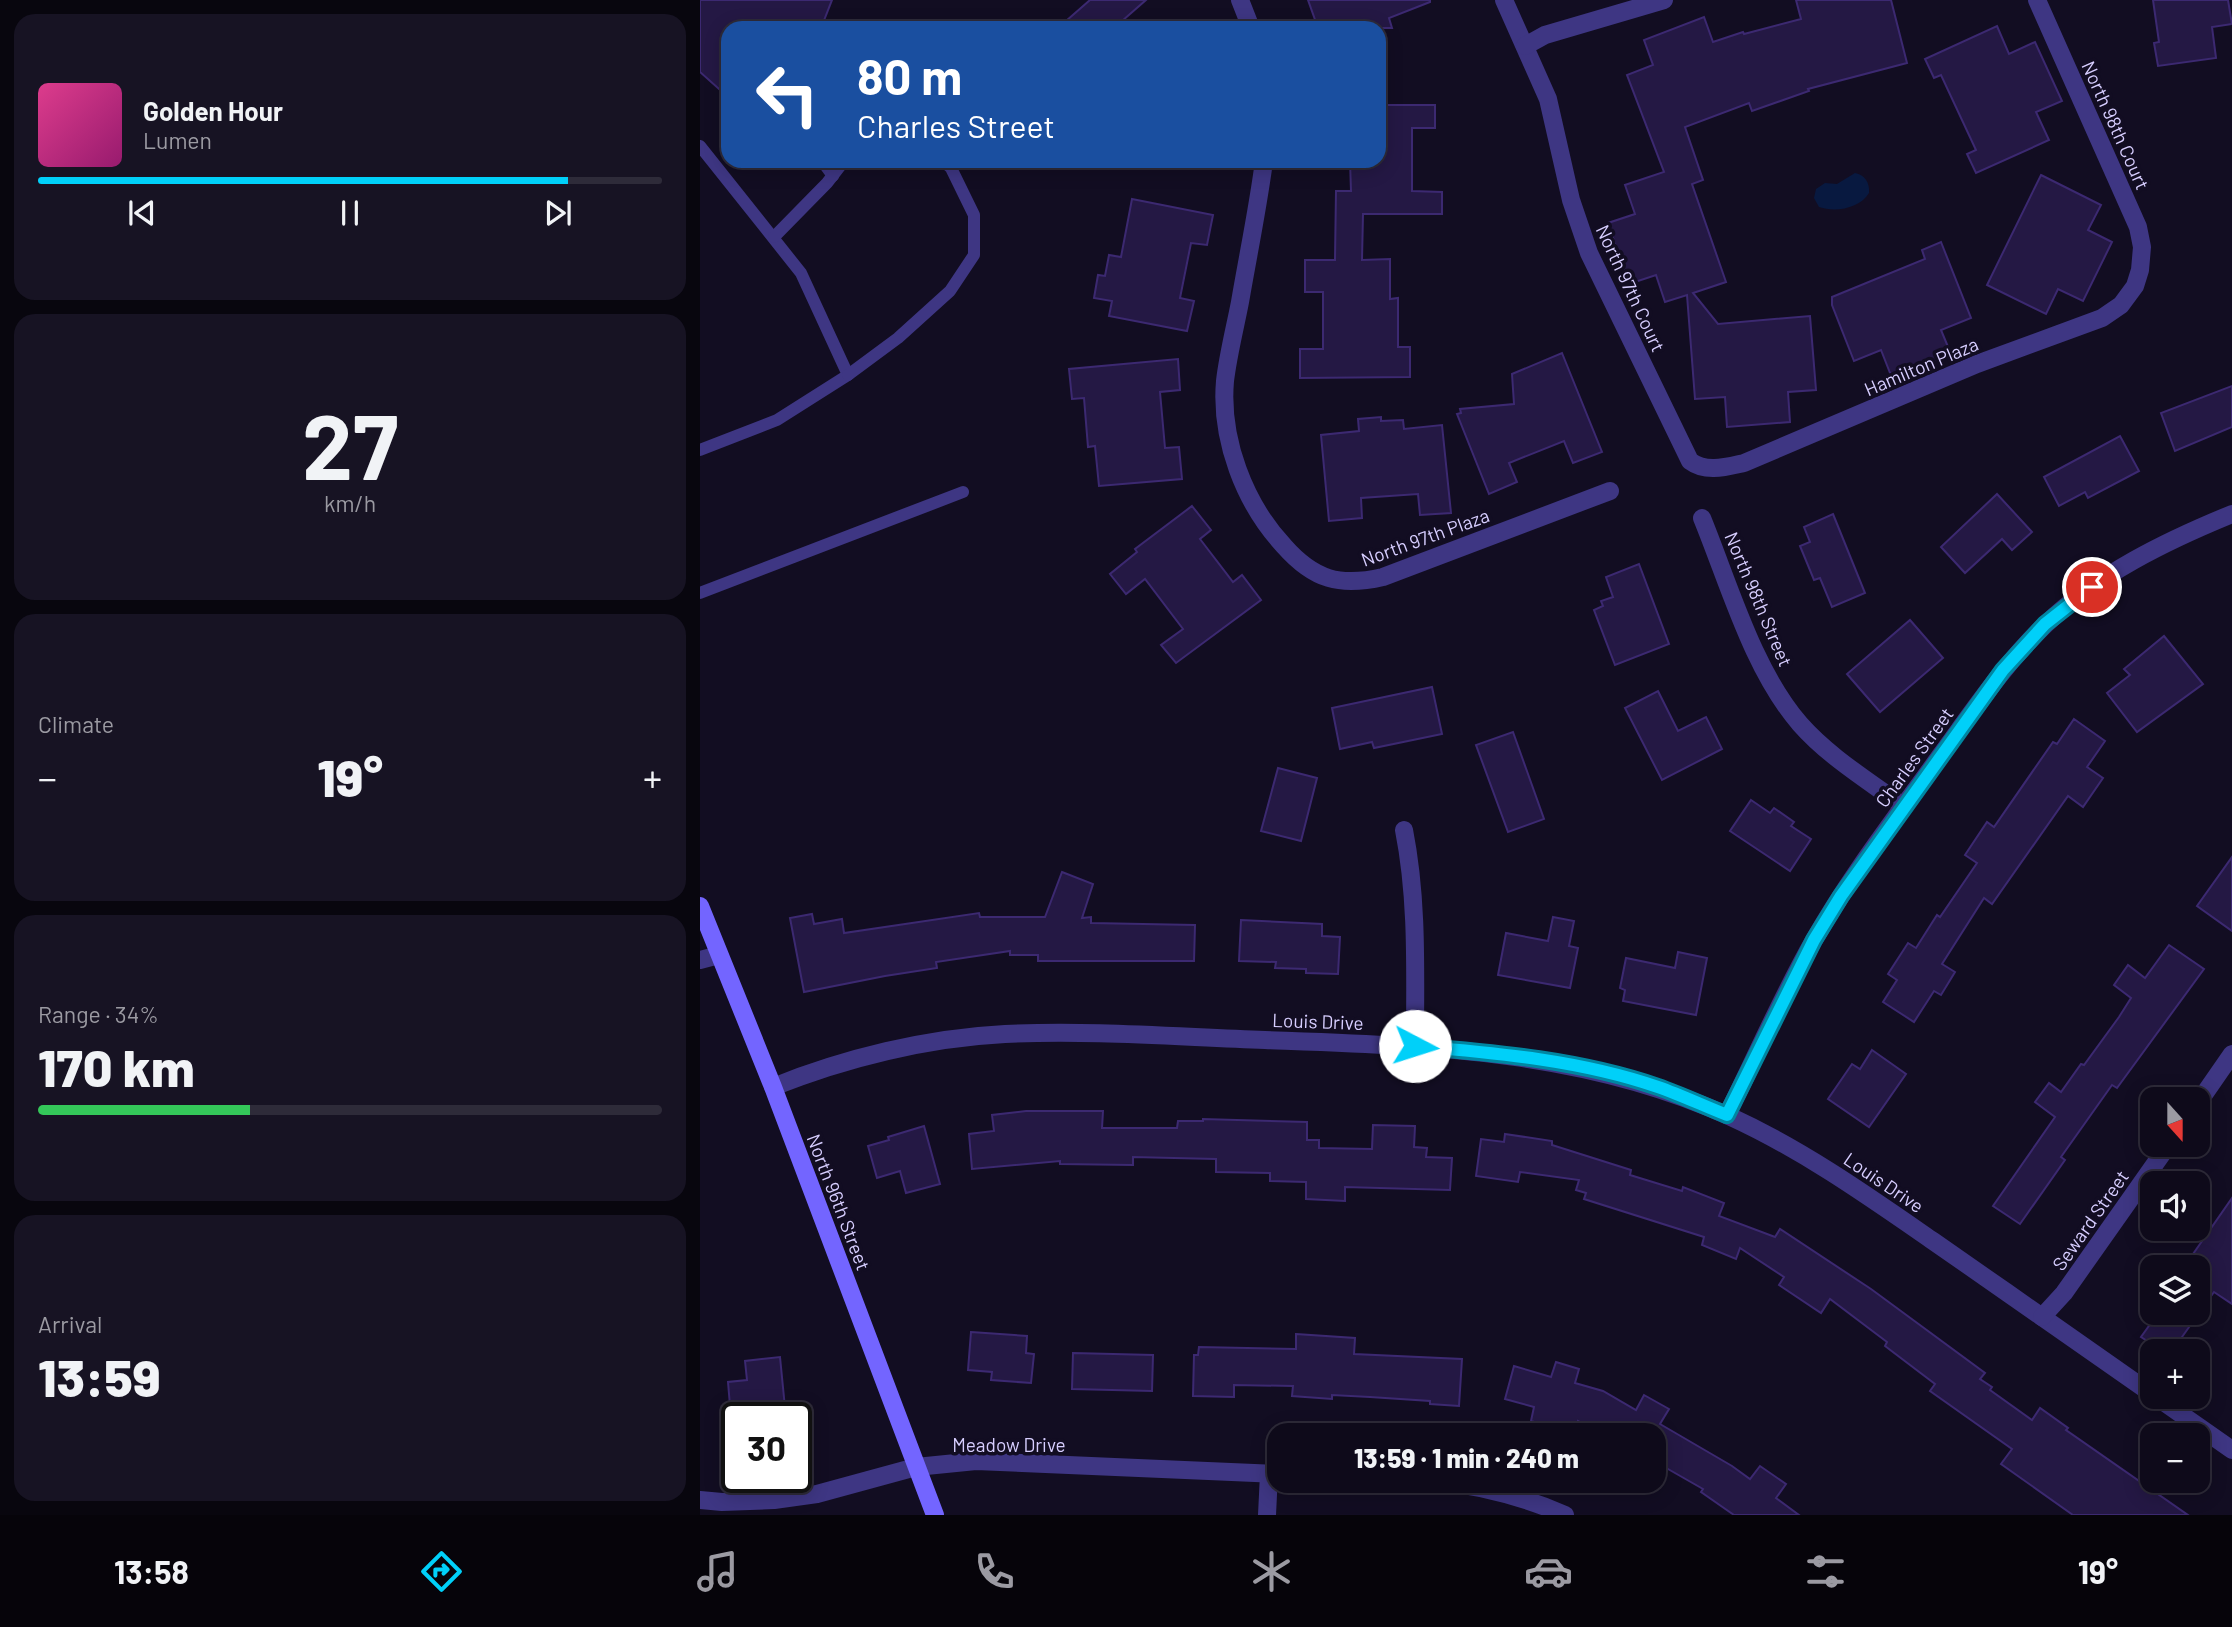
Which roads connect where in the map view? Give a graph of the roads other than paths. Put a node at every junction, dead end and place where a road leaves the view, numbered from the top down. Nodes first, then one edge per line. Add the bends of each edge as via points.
1 (1240, 0) edge
2 (1504, 0) edge
3 (1664, 0) edge
4 (2037, 0) edge
5 (1248, 21) edge
6 (1525, 46) junction
7 (700, 146) edge
8 (827, 168) edge
9 (839, 168) edge
10 (951, 168) edge
11 (1263, 168) edge
12 (833, 176) junction
13 (774, 237) junction
14 (2140, 271) joint
15 (848, 375) junction
16 (700, 450) edge
17 (1697, 466) joint
18 (1610, 491) dead end
19 (963, 492) dead end
20 (2232, 514) edge
21 (1702, 518) dead end
22 (700, 593) edge
23 (1904, 807) junction
24 (1404, 830) dead end
25 (700, 906) edge
26 (719, 955) junction
27 (700, 960) edge
28 (1415, 1046) junction
29 (2232, 1055) edge
30 (774, 1087) junction
31 (2209, 1087) edge
32 (1727, 1115) junction
33 (2160, 1157) edge
34 (2042, 1317) junction
35 (2140, 1385) edge
36 (2174, 1409) edge
37 (2232, 1450) edge
38 (916, 1467) junction
39 (1267, 1474) edge
40 (1271, 1493) edge
41 (1504, 1493) edge
42 (700, 1500) edge
43 (935, 1515) edge
44 (1268, 1515) edge
45 (1565, 1515) edge

1 - 5 street
2 - 6 street, North 97th Court
3 - 6 street via 1545,35
4 - 14 street, North 98th Court via 2138,227
6 - 17 street, North 97th Court via 1548,99 1571,200 1589,253 1690,461
7 - 13 lane
8 - 12 lane
9 - 12 lane
10 - 15 lane via 974,215 974,255 950,291
11 - 18 street, North 97th Plaza via 1225,381 1226,422 1240,476 1256,509 1298,562 1340,582 1383,578
12 - 13 lane
13 - 15 lane via 801,273
14 - 17 street, Hamilton Plaza via 2121,305 2102,318 1744,463 1715,469
15 - 16 lane via 776,420
19 - 22 lane
20 - 23 street, Charles Street via 2111,574 2045,624 2003,670
21 - 23 street, North 98th Street via 1756,652 1784,704 1821,745
23 - 32 street, Charles Street via 1814,940
24 - 28 street via 1415,910
25 - 26 street, North 96th Street
26 - 27 street
26 - 30 street, North 96th Street
28 - 30 street, Louis Drive via 1004,1034 897,1050
28 - 32 street, Louis Drive via 1573,1065 1657,1087
29 - 31 street
30 - 38 street, North 96th Street
32 - 34 street, Louis Drive via 1840,1176
33 - 34 street, Seward Street
34 - 35 street, Louis Drive
36 - 37 street, Louis Drive
38 - 39 street, Meadow Drive via 976,1461
38 - 42 street, Meadow Drive via 785,1499
38 - 43 street, North 96th Street
40 - 44 street
41 - 45 street

